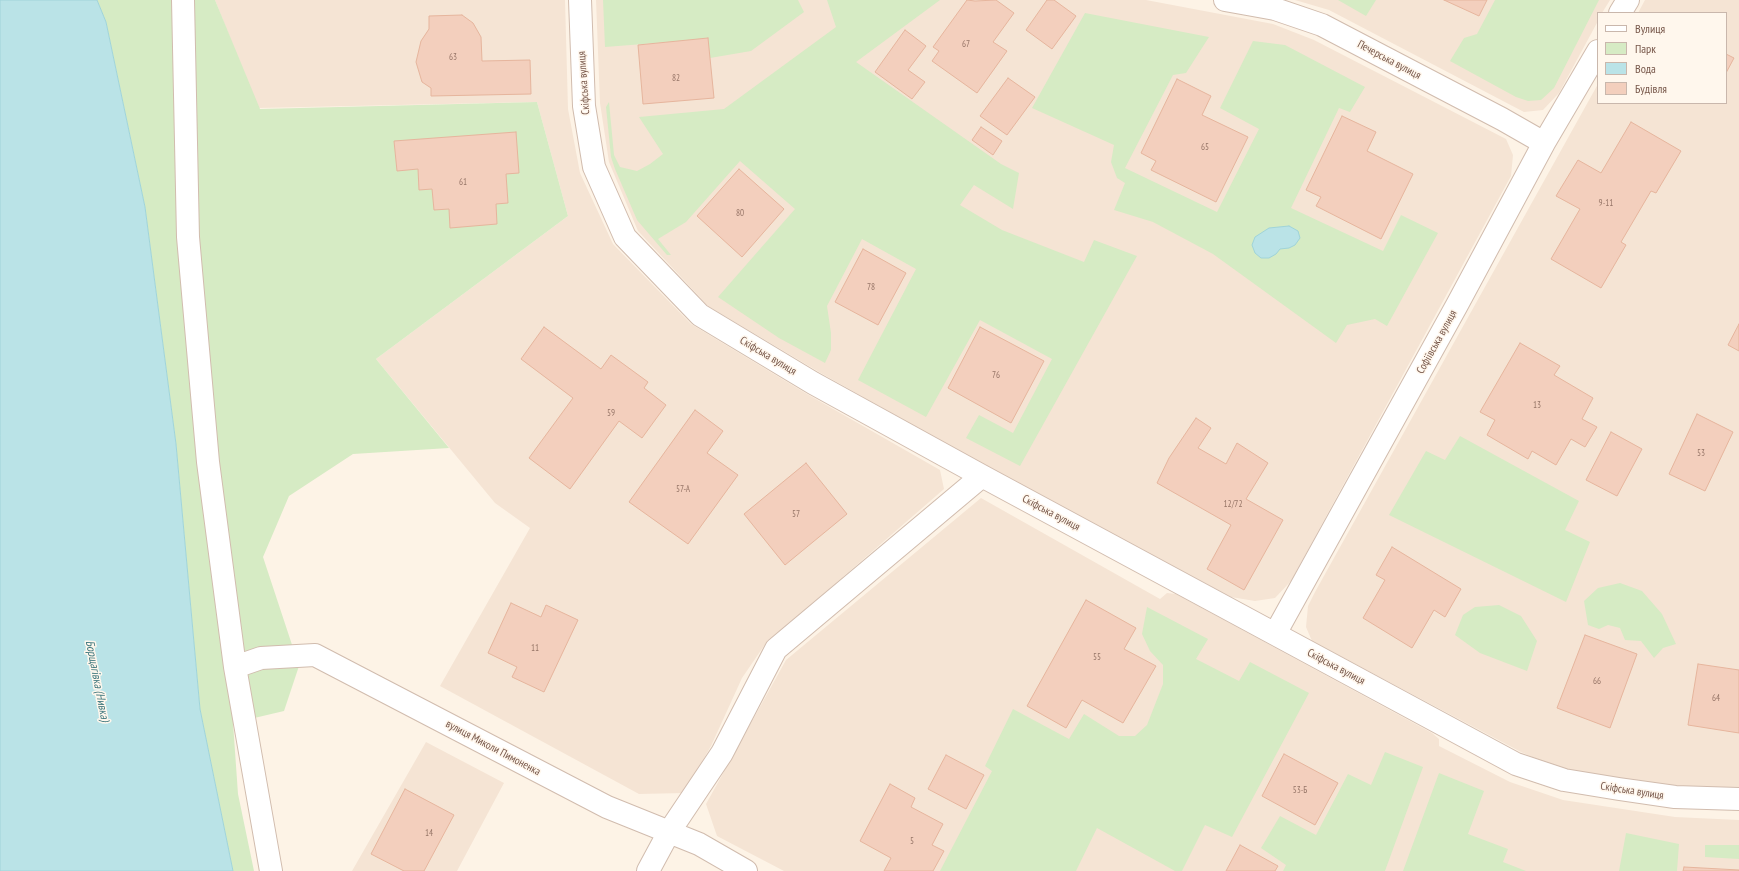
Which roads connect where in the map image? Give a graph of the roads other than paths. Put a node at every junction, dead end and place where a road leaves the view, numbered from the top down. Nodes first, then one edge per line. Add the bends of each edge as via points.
1 (183, 0) edge
2 (580, 0) edge
3 (1225, 0) edge
4 (1628, 0) edge
5 (1621, 12) edge
6 (1597, 53) edge
7 (1544, 143) junction
8 (982, 476) junction
9 (1275, 634) junction
10 (235, 667) junction
11 (1739, 799) edge
12 (669, 832) junction
13 (271, 871) edge
14 (648, 871) edge
15 (746, 871) edge

1 - 10 street via 189,244 208,462
2 - 8 street, Скіфська вулиця via 584,106 594,167 625,237 700,315 813,383
3 - 7 street, Печерська вулиця via 1275,10 1322,25
4 - 5 street
6 - 7 street, Софіївська вулиця
7 - 9 street, Софіївська вулиця
8 - 9 street, Скіфська вулиця
8 - 12 street via 776,649 722,753
9 - 11 street, Скіфська вулиця via 1516,764 1564,780 1619,789 1675,797
10 - 12 street, вулиця Миколи Пимоненка via 261,658 315,655 607,807
10 - 13 street
12 - 14 street
12 - 15 street, вулиця Миколи Пимоненка via 698,844

